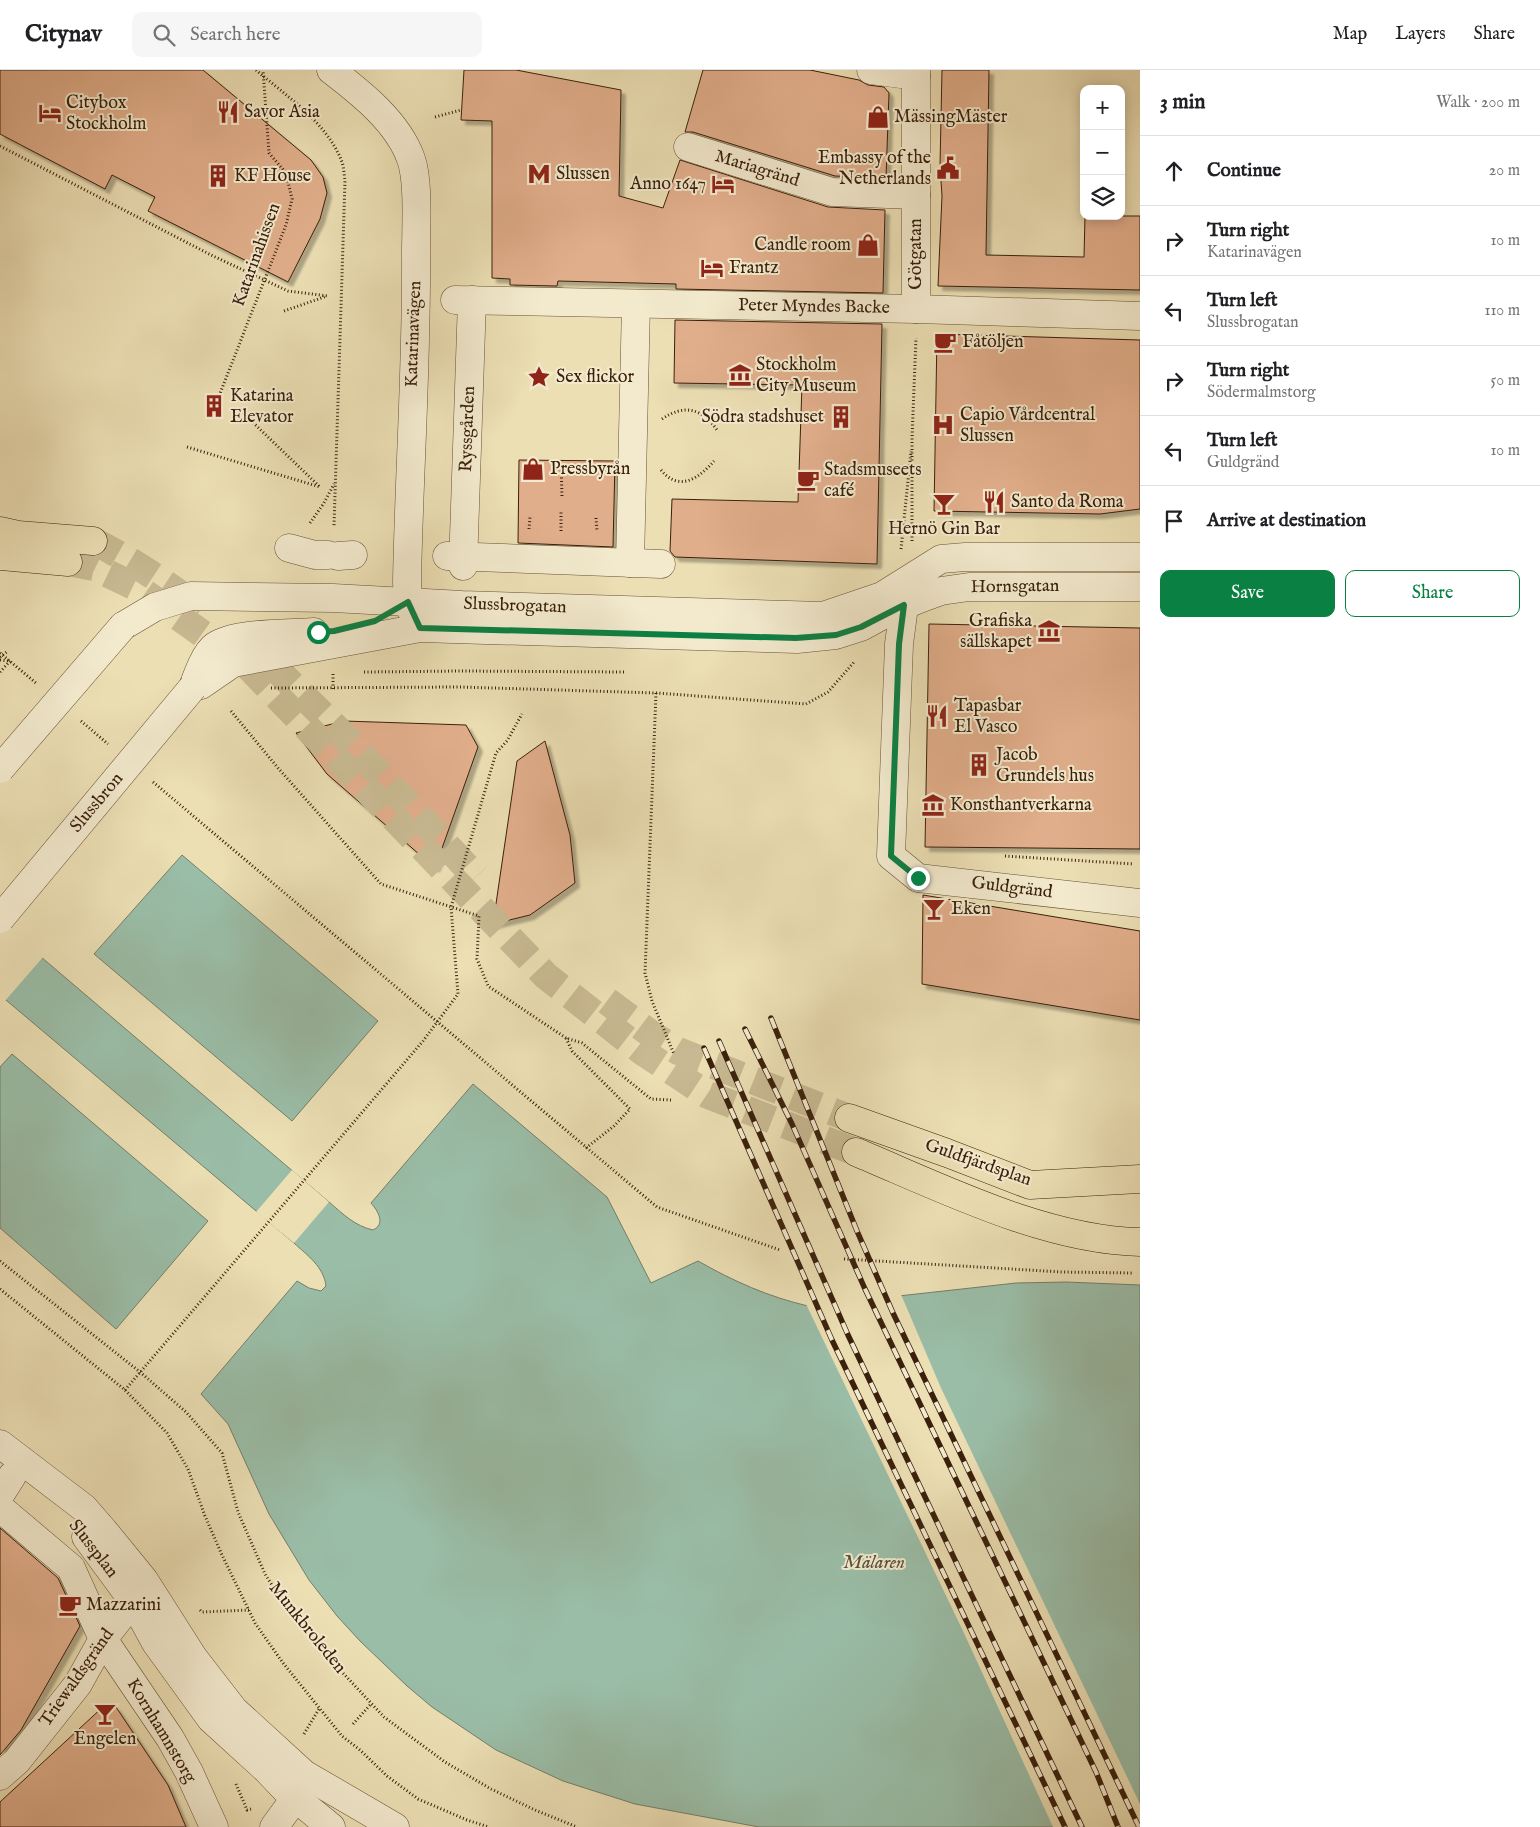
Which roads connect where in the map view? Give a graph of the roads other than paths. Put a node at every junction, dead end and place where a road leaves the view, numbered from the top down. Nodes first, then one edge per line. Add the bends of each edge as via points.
1 (331, 70) edge
2 (871, 70) edge
3 (916, 73) edge
4 (688, 147) dead end
5 (916, 196) junction
6 (636, 304) junction
7 (668, 304) joint
8 (916, 310) junction
9 (1140, 316) edge
10 (0, 531) edge
11 (93, 541) tunnel mouth
12 (289, 548) dead end
13 (330, 554) road end
14 (0, 556) edge
15 (1140, 556) edge
16 (68, 562) tunnel mouth
17 (630, 563) junction
18 (661, 564) dead end
19 (1140, 586) edge
20 (902, 598) junction
21 (408, 602) junction
22 (420, 628) junction
23 (193, 687) junction
24 (0, 769) edge
25 (1140, 903) edge
26 (0, 919) edge
27 (849, 1118) tunnel mouth
28 (856, 1152) tunnel mouth
29 (1140, 1179) edge
30 (1140, 1242) edge
31 (0, 1444) edge
32 (4, 1480) edge
33 (0, 1508) edge
34 (133, 1601) junction
35 (103, 1639) junction
36 (0, 1776) edge
37 (296, 1797) junction
38 (214, 1827) edge
39 (274, 1827) edge
40 (331, 1827) edge
41 (395, 1827) edge

1 - 21 street, Katarinavägen via 393,127 412,159 416,189 416,287
2 - 3 street
3 - 5 street, Götgatan
4 - 5 street, Mariagränd via 832,192
5 - 8 street, Götgatan
6 - 7 street, Ryssgården
6 - 17 street via 645,437
6 - 17 street, Ryssgården via 463,300 458,560
7 - 8 street, Peter Myndes Backe
8 - 9 street, Peter Myndes Backe
10 - 11 main road
12 - 13 street
14 - 16 main road
15 - 20 street, Hornsgatan via 941,559
17 - 18 street, Ryssgården
19 - 20 street, Hornsgatan via 969,586
20 - 21 street, Slussbrogatan via 882,596 822,616
20 - 22 street, Slussbrogatan via 861,627 836,635 796,638
20 - 25 street, Guldgränd via 891,856 918,878
21 - 22 street, Katarinavägen
21 - 23 street via 375,621 342,629 240,637 214,647 201,666
21 - 24 street, Slussbrogatan, bridge via 191,596 155,607 123,626
22 - 23 street, Slussbrogatan via 233,663
23 - 26 street, Slussbron, bridge
27 - 29 main road, Guldfjärdsplan via 1030,1185
28 - 30 main road, Guldfjärdsplan via 994,1209 1061,1230
31 - 41 street, Slussplan via 84,1508 144,1580 194,1657 234,1710 304,1774
32 - 34 street, Slussplan via 72,1520
33 - 35 street, Slussplan via 71,1568
34 - 35 street, Triewaldsgränd
34 - 37 street via 156,1643 211,1719
35 - 36 street, Triewaldsgränd via 78,1684 17,1761
35 - 38 street, Kornhamnstorg via 170,1738
37 - 39 street
37 - 40 street

